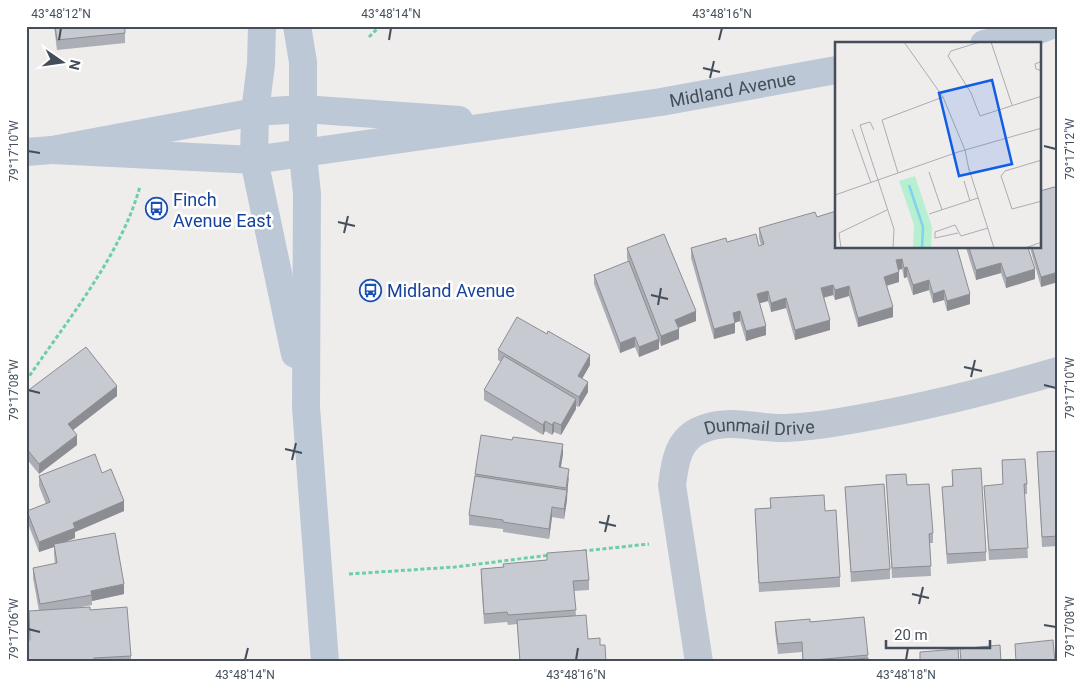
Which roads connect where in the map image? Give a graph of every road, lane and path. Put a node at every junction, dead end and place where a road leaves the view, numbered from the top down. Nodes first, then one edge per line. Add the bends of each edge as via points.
1 (262, 26) edge
2 (297, 26) edge
3 (380, 26) edge
4 (1049, 26) edge
5 (369, 37) dead end
6 (995, 42) edge
7 (835, 70) edge
8 (303, 109) junction
9 (255, 112) junction
10 (510, 124) junction
11 (39, 151) edge
12 (303, 155) junction
13 (254, 160) junction
14 (135, 204) dead end
15 (1058, 371) edge
16 (26, 381) edge
17 (306, 407) junction
18 (682, 541) junction
19 (581, 552) edge
20 (552, 555) edge
21 (319, 576) junction
22 (325, 662) edge
23 (699, 662) edge

1 - 9 main road
2 - 8 main road via 303,62
3 - 5 path
4 - 6 main road via 1021,37
7 - 10 main road, Midland Avenue via 662,102
8 - 9 main road, Midland Avenue
8 - 10 main road, Midland Avenue
8 - 12 main road
9 - 11 main road, Midland Avenue
9 - 13 main road
10 - 12 main road, Midland Avenue
11 - 13 main road, Midland Avenue
12 - 13 main road, Midland Avenue
12 - 17 main road via 307,194
13 - 17 main road
14 - 16 path via 117,246
15 - 18 street, Dunmail Drive via 987,392 839,422 785,428 731,422 702,429 686,438 675,459 672,485
17 - 21 main road
18 - 19 path
18 - 23 street, Dunmail Drive
20 - 21 path
21 - 22 main road

